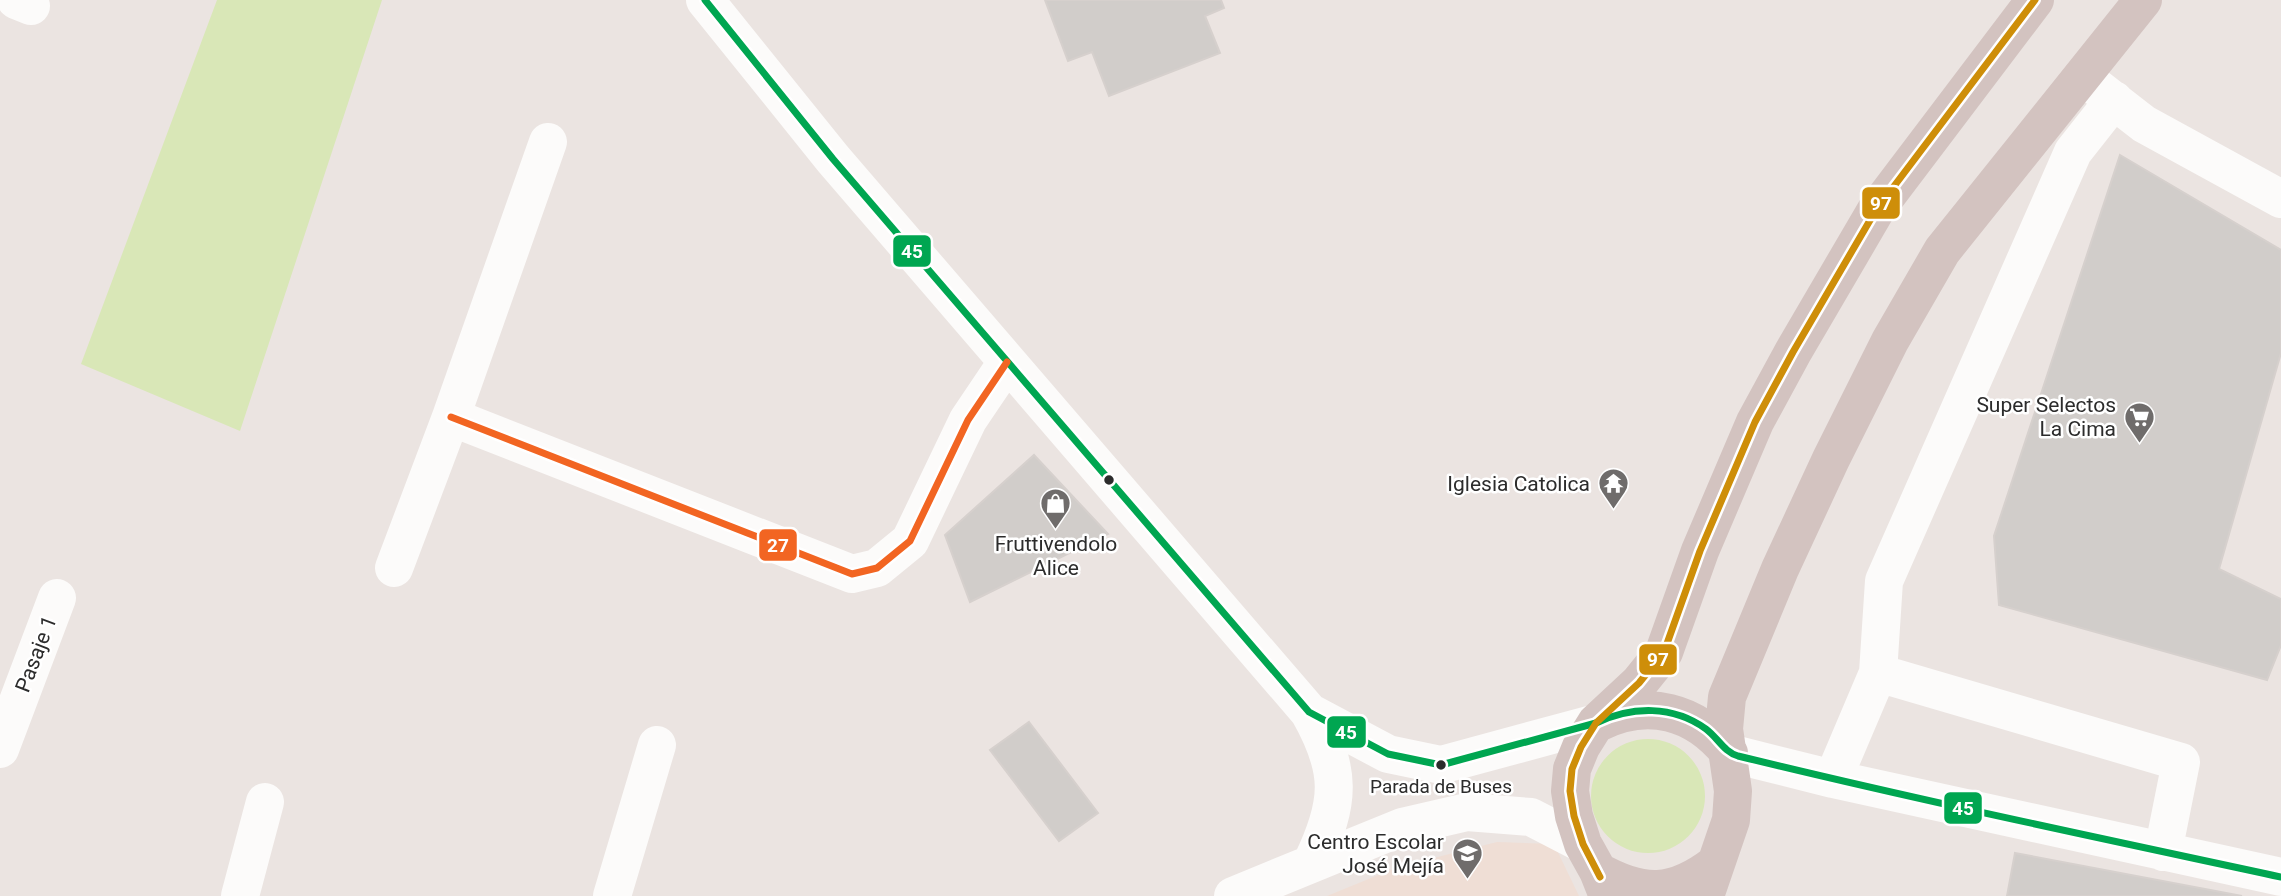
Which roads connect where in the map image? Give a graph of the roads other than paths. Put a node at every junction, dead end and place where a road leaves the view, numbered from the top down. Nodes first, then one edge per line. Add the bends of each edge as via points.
1 (705, 0) edge
2 (2035, 0) edge
3 (2143, 0) edge
4 (2082, 76) junction
5 (2114, 100) junction
6 (548, 142) dead end
7 (2281, 199) edge
8 (1007, 362) junction
9 (451, 416) junction
10 (394, 568) dead end
11 (57, 598) dead end
12 (1878, 673) junction
13 (1309, 712) junction
14 (1596, 723) junction
15 (657, 745) dead end
16 (0, 749) edge
17 (1729, 753) junction
18 (1833, 779) junction
19 (265, 802) dead end
20 (2163, 852) junction
21 (1312, 862) junction
22 (1596, 870) edge
23 (2281, 877) edge
24 (1710, 880) edge
25 (240, 896) edge
26 (612, 896) edge
27 (1233, 896) edge

1 - 8 street
2 - 14 highway via 1877,210 1755,422 1700,551 1664,652
3 - 4 highway
4 - 5 street
4 - 17 highway via 1942,251 1890,341 1786,557 1727,697 1724,729
5 - 7 street via 2144,124
5 - 12 street via 2073,152 1884,581
6 - 9 street
8 - 9 street via 968,420 910,541 877,568 852,574
8 - 13 street
9 - 10 street
11 - 16 street, Pasaje 1
12 - 18 street
12 - 20 street via 2181,762
13 - 14 street via 1388,754 1441,765
13 - 21 street via 1325,740 1333,771 1333,803 1326,834
14 - 17 highway via 1627,712 1660,710 1706,729
14 - 22 highway via 1572,769 1570,791 1574,816
15 - 26 street
17 - 18 street
17 - 24 highway via 1731,820
18 - 20 street
19 - 25 street
20 - 23 street
21 - 22 street via 1402,827 1467,812 1531,817
21 - 27 street
22 - 24 highway via 1620,885 1645,890

